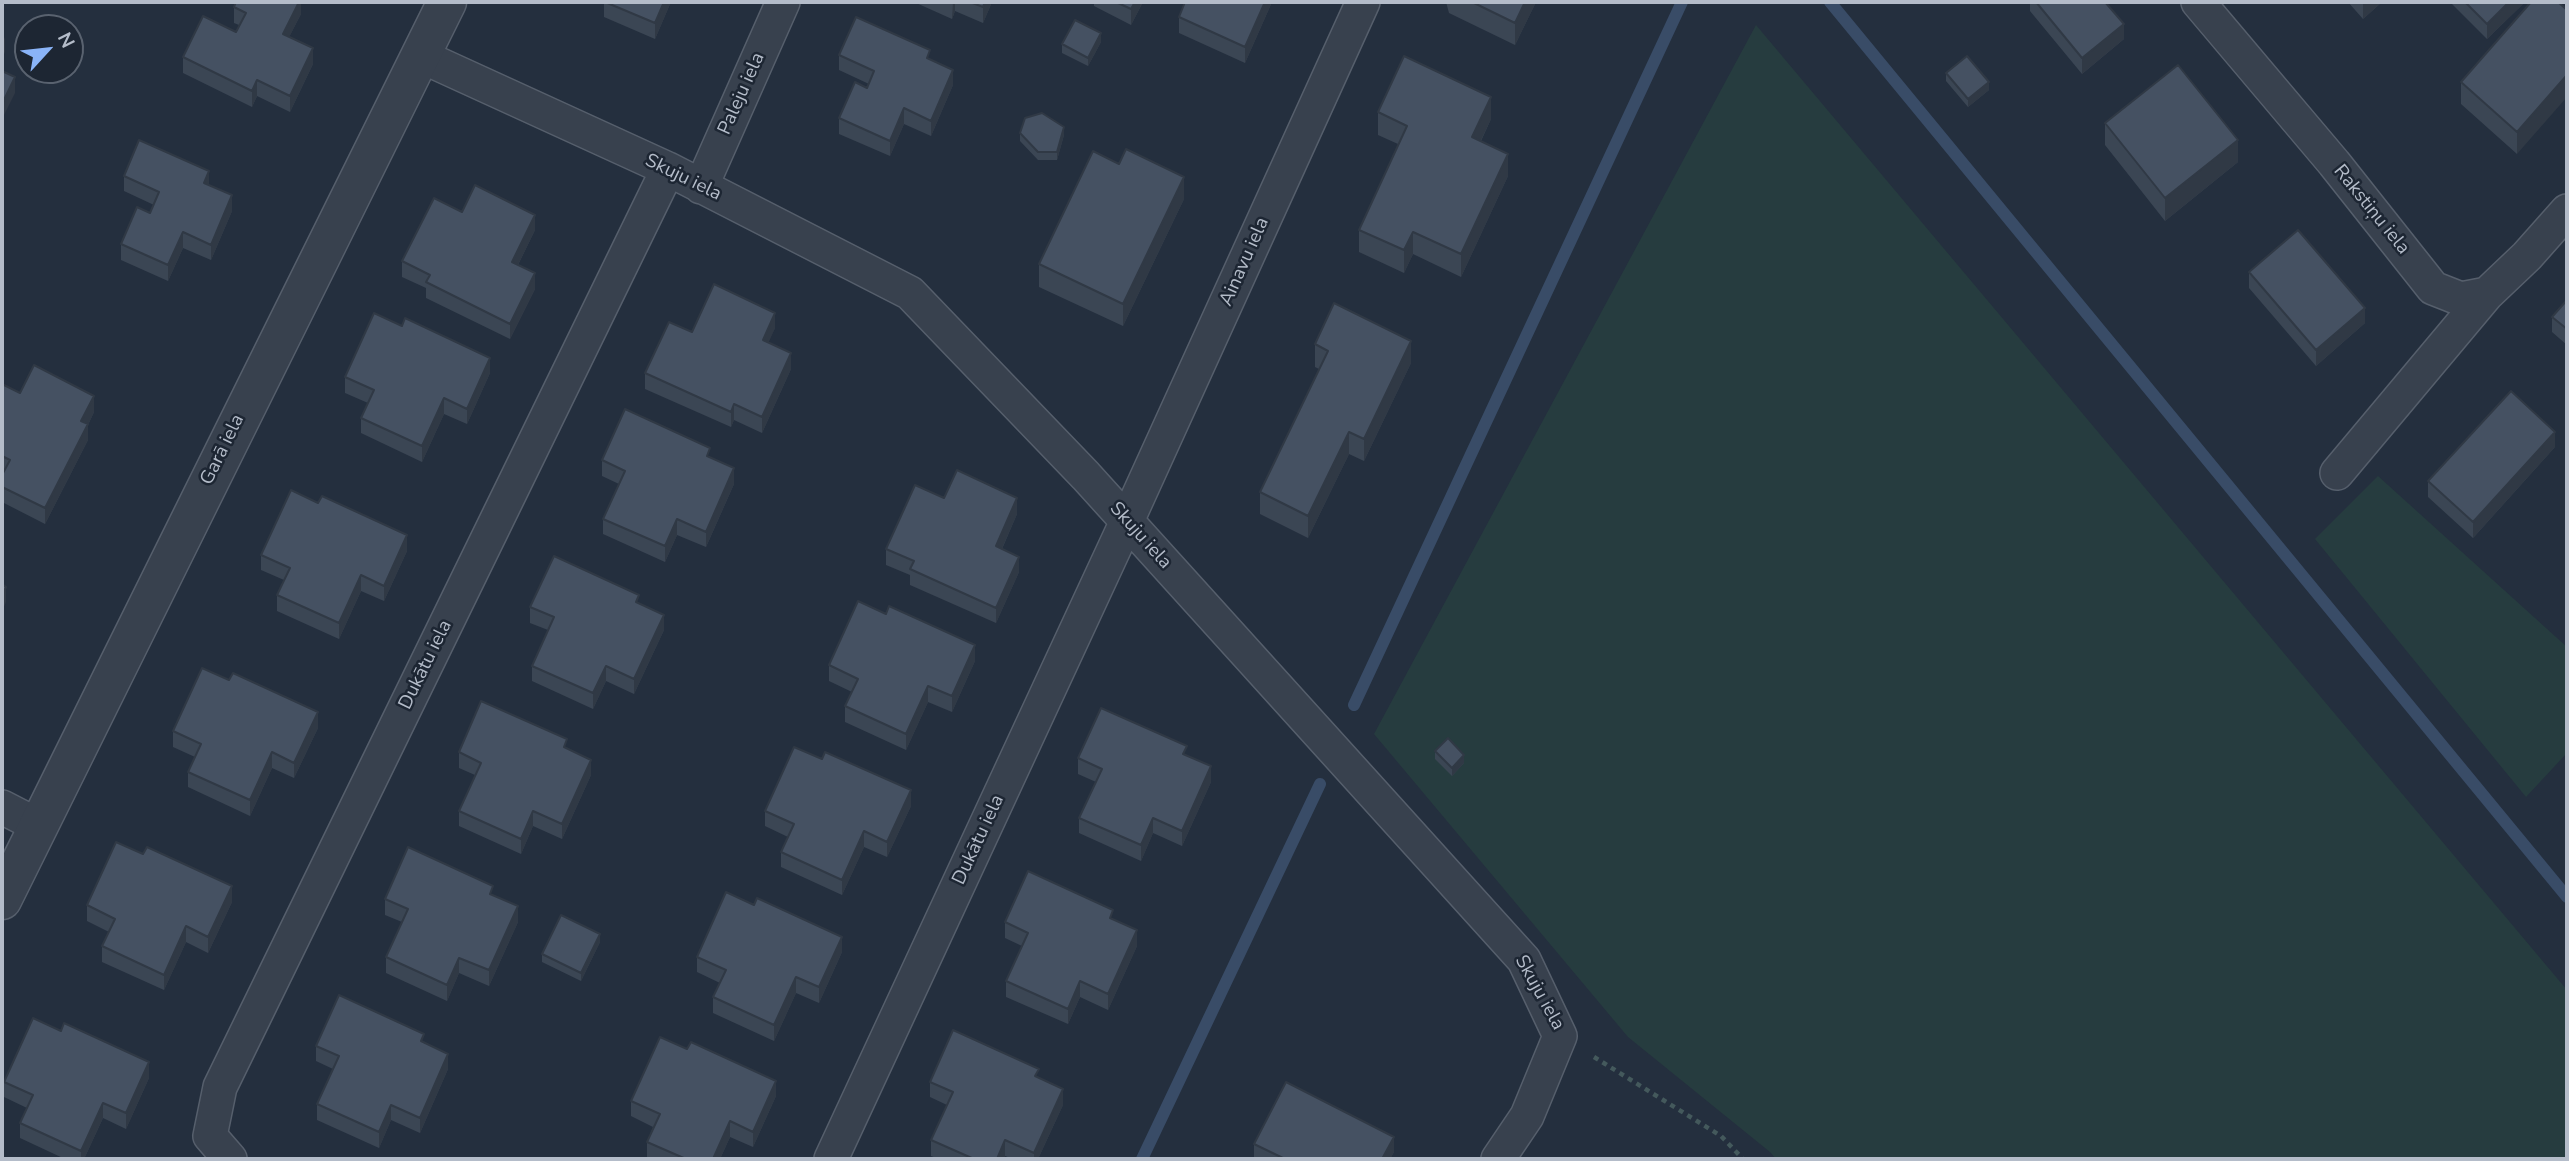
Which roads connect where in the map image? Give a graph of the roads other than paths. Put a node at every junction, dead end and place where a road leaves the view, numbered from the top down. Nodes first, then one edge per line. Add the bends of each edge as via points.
1 (447, 2) edge
2 (783, 2) edge
3 (1363, 2) edge
4 (2199, 2) edge
5 (421, 56) junction
6 (668, 169) junction
7 (701, 187) junction
8 (2567, 212) edge
9 (2487, 294) junction
10 (2337, 473) dead end
11 (1127, 521) junction
12 (2, 807) edge
13 (37, 825) junction
14 (2, 900) edge
15 (230, 1159) edge
16 (831, 1159) edge
17 (1498, 1159) edge

1 - 5 street, Garā iela
2 - 7 street, Paleju iela
3 - 11 street, Ainavu iela
4 - 9 street, Rakstiņu iela via 2433,288 2461,299
5 - 6 street, Skuju iela
5 - 13 street, Garā iela
6 - 7 street, Skuju iela
6 - 15 street, Dukātu iela via 220,1087 210,1136
7 - 11 street, Skuju iela via 910,293
8 - 9 street
9 - 10 street
11 - 16 street, Dukātu iela
11 - 17 street, Skuju iela via 1524,960 1560,1036 1527,1116
12 - 13 street
13 - 14 street, Garā iela

